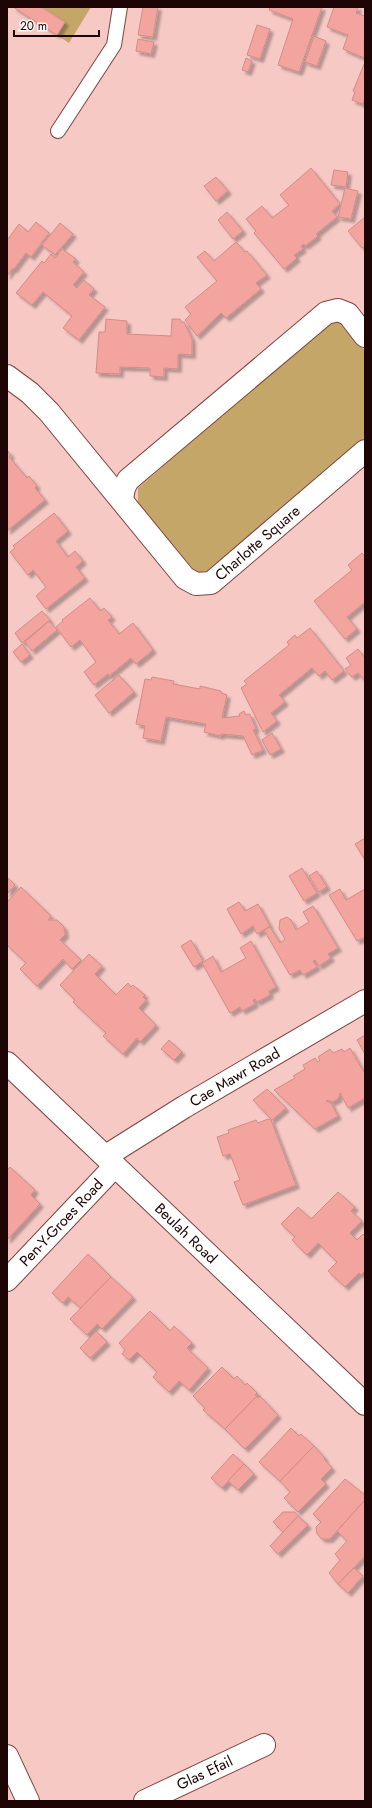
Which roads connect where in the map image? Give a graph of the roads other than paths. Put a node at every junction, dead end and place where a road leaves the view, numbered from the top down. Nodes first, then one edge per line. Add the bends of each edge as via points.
1 (120, 7) edge
2 (58, 131) dead end
3 (365, 336) edge
4 (7, 376) edge
5 (365, 451) edge
6 (122, 499) junction
7 (365, 1001) edge
8 (7, 1063) edge
9 (110, 1161) junction
10 (7, 1280) edge
11 (365, 1404) edge
12 (264, 1745) dead end
13 (7, 1756) edge
14 (28, 1801) edge
15 (145, 1801) edge

1 - 2 lane via 114,45
3 - 6 street via 348,314 338,310 326,313 128,480
4 - 6 street, Charlotte Square via 30,393 49,412
5 - 6 street, Charlotte Square via 211,583 196,584 185,578
7 - 9 street, Cae Mawr Road via 184,1106
8 - 9 street, Beulah Road
9 - 10 street, Pen-Y-Groes Road
9 - 11 street, Beulah Road
12 - 15 street, Glas Efail
13 - 14 street

